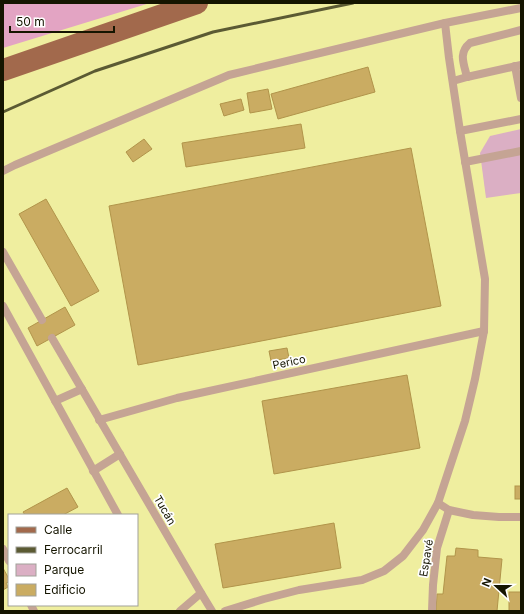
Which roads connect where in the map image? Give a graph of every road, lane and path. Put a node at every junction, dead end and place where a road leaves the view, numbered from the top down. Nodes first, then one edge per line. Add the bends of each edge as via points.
1 (197, 3) edge
2 (521, 8) edge
3 (445, 23) junction
4 (521, 30) edge
5 (518, 65) edge
6 (3, 70) edge
7 (467, 77) junction
8 (453, 81) junction
9 (521, 98) edge
10 (521, 119) edge
11 (460, 131) junction
12 (521, 151) edge
13 (465, 162) junction
14 (3, 171) edge
15 (3, 252) edge
16 (3, 306) edge
17 (42, 320) dead end
18 (484, 331) junction
19 (52, 338) dead end
20 (82, 389) junction
21 (55, 401) junction
22 (99, 420) junction
23 (120, 454) junction
24 (93, 471) junction
25 (438, 502) junction
26 (449, 510) junction
27 (117, 514) edge
28 (521, 517) edge
29 (3, 549) edge
30 (8, 559) edge
31 (201, 593) junction
32 (180, 611) edge
33 (212, 611) edge
34 (225, 611) edge
35 (432, 611) edge

1 - 6 main road
2 - 3 lane
3 - 8 lane
3 - 14 lane via 229,75
4 - 7 lane via 466,47 462,55
5 - 7 lane
5 - 9 lane
7 - 8 lane
8 - 11 lane
10 - 11 lane
11 - 13 lane
12 - 13 lane
13 - 18 lane via 485,279
15 - 17 lane
16 - 21 lane
18 - 22 lane, Perico via 177,398
18 - 25 lane via 465,421
19 - 20 lane, Tucán
20 - 21 lane
20 - 22 lane, Tucán
21 - 24 lane
22 - 23 lane, Tucán
23 - 24 lane
23 - 31 lane, Tucán
24 - 27 lane
25 - 26 lane
25 - 34 lane via 423,530 403,556 384,571 362,580 300,590
26 - 28 lane via 473,515
26 - 35 lane, Espavé via 437,548
29 - 30 lane
31 - 32 lane
31 - 33 lane, Tucán

